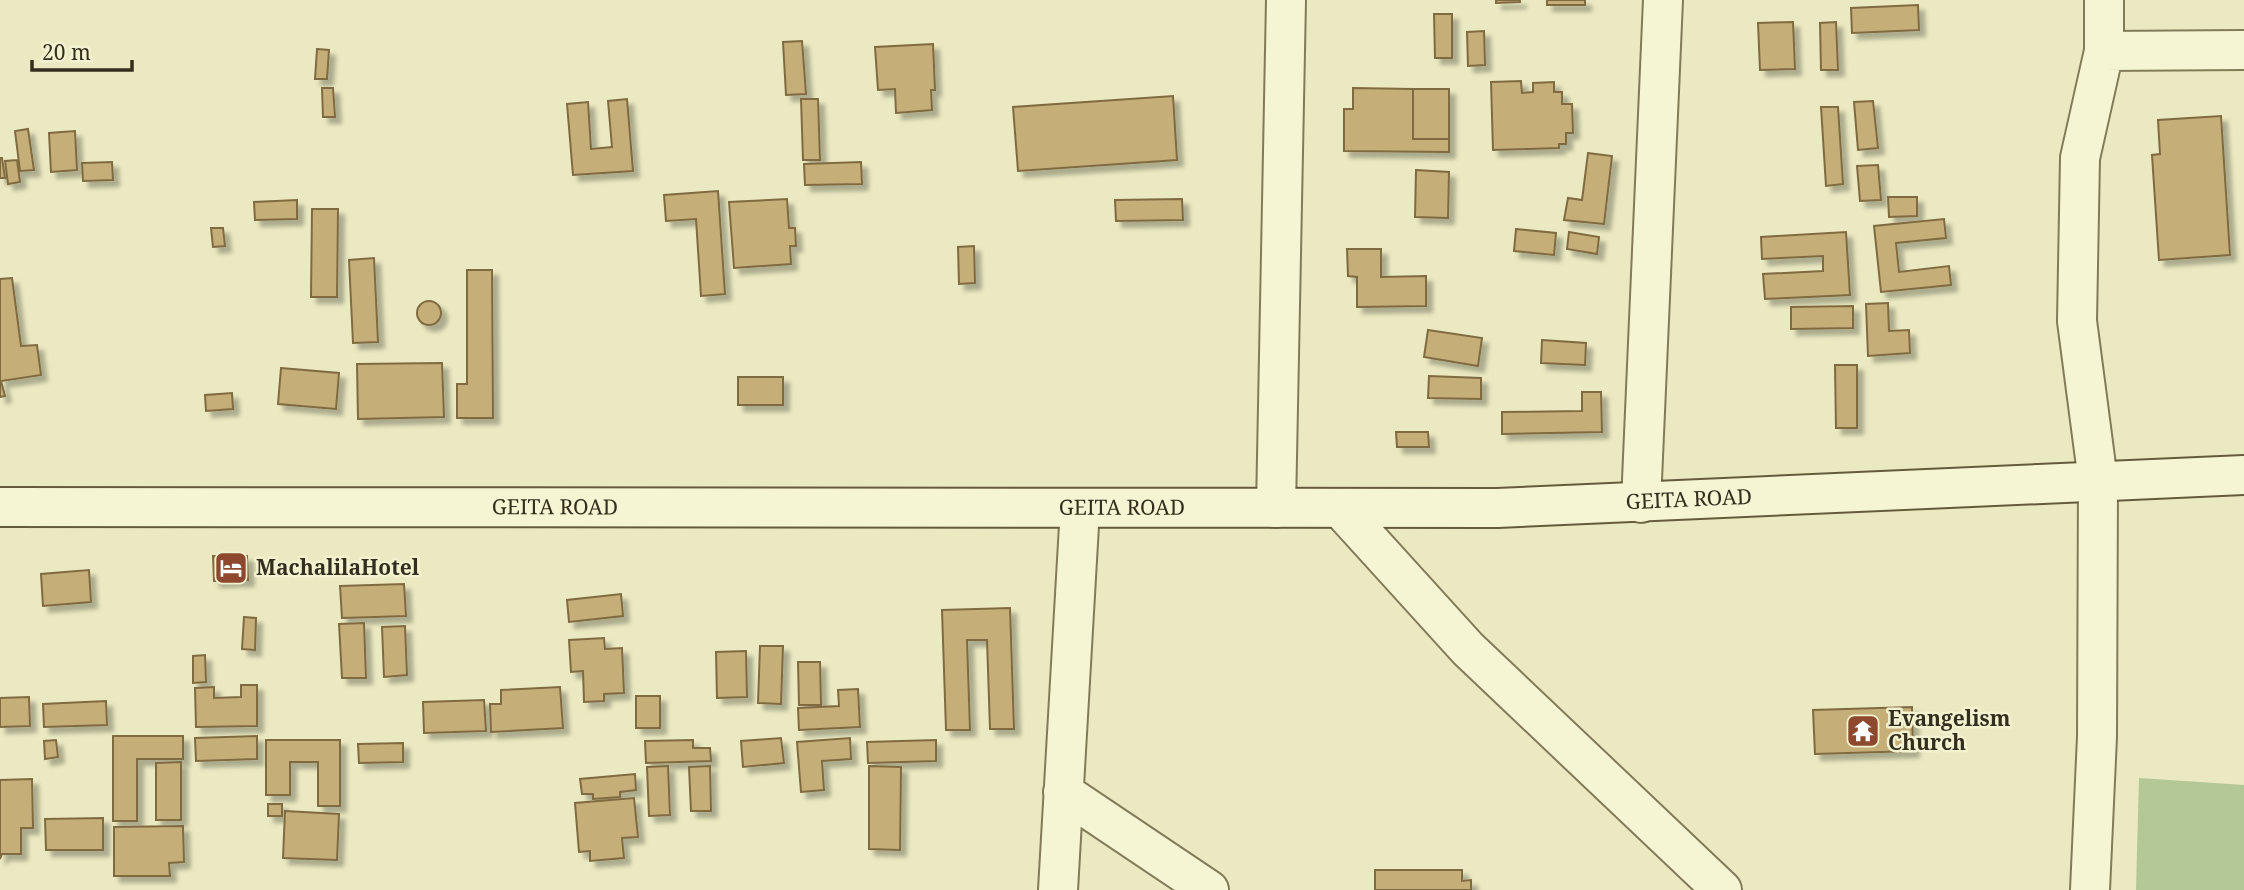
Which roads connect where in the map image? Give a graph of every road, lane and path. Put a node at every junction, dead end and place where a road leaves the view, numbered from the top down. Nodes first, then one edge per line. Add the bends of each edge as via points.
1 (1286, 0) edge
2 (1663, 0) edge
3 (2105, 0) edge
4 (2244, 50) edge
5 (2104, 51) junction
6 (2244, 475) edge
7 (2098, 481) junction
8 (1641, 503) junction
9 (0, 507) edge
10 (1080, 508) junction
11 (1276, 508) junction
12 (1340, 508) junction
13 (1063, 792) junction
14 (1058, 890) edge
15 (1209, 890) edge
16 (1722, 890) edge
17 (2090, 890) edge

1 - 11 street
2 - 8 street
3 - 5 street
4 - 5 street
5 - 7 street via 2080,158 2077,321
6 - 7 street, GEITA ROAD
7 - 8 street, GEITA ROAD
7 - 17 street via 2097,737
8 - 12 street, GEITA ROAD
9 - 10 street, GEITA ROAD
10 - 11 street, GEITA ROAD
10 - 13 street
11 - 12 street, GEITA ROAD
12 - 16 street via 1468,649
13 - 14 street
13 - 15 street

